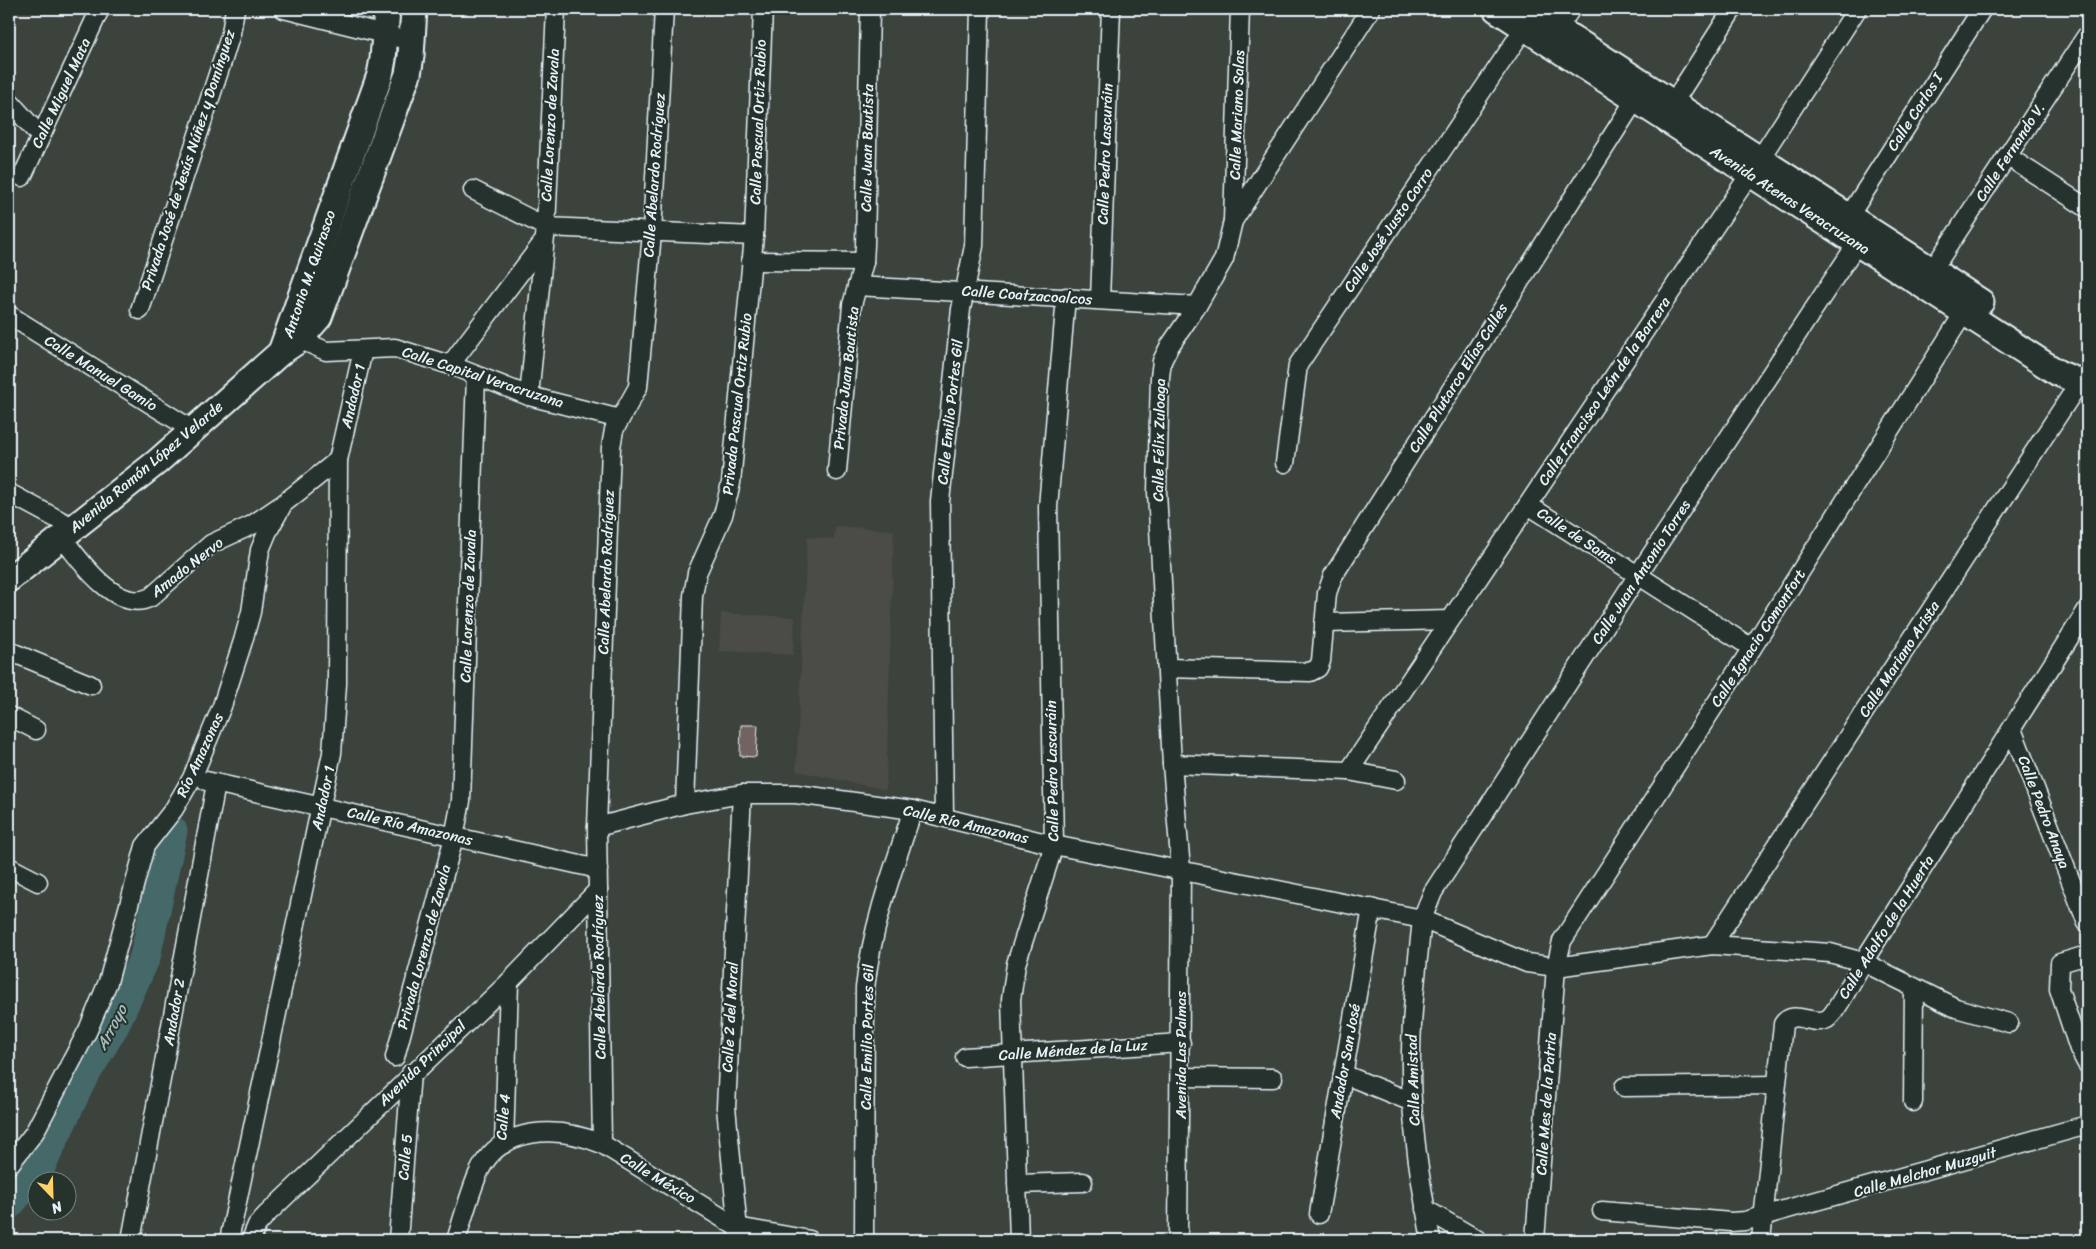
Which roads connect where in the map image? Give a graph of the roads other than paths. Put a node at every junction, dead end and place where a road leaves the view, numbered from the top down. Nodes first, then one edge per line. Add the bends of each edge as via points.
1 (100, 9) edge
2 (234, 9) edge
3 (284, 9) edge
4 (387, 9) edge
5 (414, 9) edge
6 (556, 9) edge
7 (664, 9) edge
8 (763, 9) edge
9 (870, 9) edge
10 (980, 9) edge
11 (1111, 9) edge
12 (1240, 9) edge
13 (1371, 9) edge
14 (1496, 9) edge
15 (1734, 9) edge
16 (1857, 9) edge
17 (1982, 9) edge
18 (1528, 17) edge
19 (1564, 19) edge
20 (386, 34) junction
21 (2087, 35) edge
22 (412, 41) junction
23 (9, 100) edge
24 (1635, 100) junction
25 (1672, 103) junction
26 (40, 136) junction
27 (2007, 156) junction
28 (1754, 166) junction
29 (22, 177) dead end
30 (473, 190) dead end
31 (2087, 208) edge
32 (1234, 221) junction
33 (1858, 229) junction
34 (652, 233) junction
35 (545, 234) junction
36 (754, 236) junction
37 (751, 261) junction
38 (864, 262) junction
39 (1933, 269) junction
40 (857, 286) junction
41 (965, 291) junction
42 (1066, 297) junction
43 (1100, 299) junction
44 (1197, 306) junction
45 (140, 310) dead end
46 (1965, 311) junction
47 (9, 315) edge
48 (289, 342) junction
49 (363, 350) junction
50 (450, 365) junction
51 (476, 376) junction
52 (2085, 379) edge
53 (529, 396) junction
54 (620, 419) junction
55 (194, 430) junction
56 (338, 460) junction
57 (1284, 463) dead end
58 (837, 471) dead end
59 (9, 493) edge
60 (283, 504) junction
61 (1528, 505) junction
62 (68, 533) junction
63 (1638, 575) junction
64 (9, 579) edge
65 (2087, 610) edge
66 (1450, 620) junction
67 (1324, 623) junction
68 (1752, 648) junction
69 (9, 651) edge
70 (1167, 668) junction
71 (91, 685) dead end
72 (9, 716) edge
73 (2012, 729) junction
74 (36, 730) dead end
75 (1172, 764) junction
76 (1350, 771) junction
77 (192, 778) junction
78 (1396, 780) dead end
79 (216, 784) junction
80 (742, 794) junction
81 (684, 804) junction
82 (322, 806) junction
83 (913, 810) junction
84 (944, 817) junction
85 (597, 827) junction
86 (454, 837) junction
87 (1054, 845) junction
88 (9, 867) edge
89 (598, 869) junction
90 (1181, 870) junction
91 (38, 882) dead end
92 (598, 890) junction
93 (1372, 908) junction
94 (1422, 919) junction
95 (2087, 923) edge
96 (1712, 945) junction
97 (2087, 955) edge
98 (1863, 962) junction
99 (1556, 967) junction
100 (508, 982) junction
101 (1914, 987) junction
102 (2009, 1023) dead end
103 (1181, 1043) junction
104 (1014, 1054) junction
105 (395, 1057) dead end
106 (965, 1057) dead end
107 (2087, 1064) edge
108 (411, 1073) junction
109 (1343, 1074) junction
110 (1181, 1077) junction
111 (1273, 1078) dead end
112 (1776, 1086) junction
113 (1624, 1087) dead end
114 (1412, 1102) junction
115 (1913, 1102) dead end
116 (2087, 1125) edge
117 (504, 1144) junction
118 (602, 1144) junction
119 (9, 1165) edge
120 (1082, 1182) dead end
121 (1017, 1184) junction
122 (1425, 1209) junction
123 (1602, 1211) dead end
124 (1319, 1214) dead end
125 (1764, 1218) junction
126 (738, 1233) edge
127 (132, 1240) edge
128 (229, 1240) edge
129 (251, 1240) edge
130 (398, 1240) edge
131 (456, 1240) edge
132 (810, 1240) edge
133 (864, 1240) edge
134 (1019, 1240) edge
135 (1178, 1240) edge
136 (1431, 1240) edge
137 (1478, 1240) edge
138 (1535, 1240) edge
139 (1761, 1240) edge

1 - 26 street, Calle Miguel Mata
2 - 45 street, Privada José de Jesús Núñez y Domínguez via 223,59
3 - 20 street
4 - 20 main road, Antonio M. Quirasco
5 - 22 main road, Antonio M. Quirasco
6 - 35 street, Calle Lorenzo de Zavala
7 - 34 street, Calle Abelardo Rodríguez
8 - 36 street, Calle Pascual Ortiz Rubio
9 - 38 street, Calle Juan Bautista
10 - 41 street, Calle Emilio Portes Gil via 974,246
11 - 43 street, Calle Pedro Lascuráin
12 - 32 street, Calle Mariano Salas
13 - 32 street, Calle Félix Zuloaga
14 - 18 main road, Avenida Atenas Veracruzana
15 - 25 street
16 - 28 street, Calle Francisco León de la Barrera
17 - 33 street, Calle Carlos I
18 - 19 main road, Avenida Atenas Veracruzana
18 - 24 main road, Avenida Atenas Veracruzana
18 - 57 street, Calle José Justo Corro via 1298,365
19 - 25 main road, Avenida Atenas Veracruzana
20 - 22 street
20 - 48 main road, Antonio M. Quirasco via 380,75
21 - 27 street, Calle Fernando V.
22 - 48 main road, Antonio M. Quirasco via 408,74 319,316
23 - 26 street
24 - 28 main road, Avenida Atenas Veracruzana
24 - 67 street, Calle Plutarco Elías Calles via 1332,576
25 - 28 main road, Avenida Atenas Veracruzana
26 - 29 street, Calle Miguel Mata
27 - 31 street
27 - 39 street, Calle Fernando V.
28 - 33 main road, Avenida Atenas Veracruzana
28 - 61 street, Calle Francisco León de la Barrera
30 - 35 street
32 - 44 street, Calle Félix Zuloaga via 1224,259
33 - 39 main road, Avenida Atenas Veracruzana
33 - 46 main road, Avenida Atenas Veracruzana
33 - 63 street, Calle Juan Antonio Torres
34 - 35 street
34 - 36 street
34 - 54 street, Calle Abelardo Rodríguez via 638,387
35 - 50 street
35 - 53 street, Calle Lorenzo de Zavala
36 - 37 street, Privada Pascual Ortiz Rubio
37 - 38 street
37 - 81 street, Privada Pascual Ortiz Rubio via 732,483 723,515 696,573
38 - 40 street, Calle Juan Bautista
39 - 52 main road, Avenida Atenas Veracruzana via 2067,358
40 - 41 street, Calle Coatzacoalcos
40 - 58 street, Privada Juan Bautista via 852,305
41 - 42 street, Calle Coatzacoalcos
41 - 84 street, Calle Emilio Portes Gil via 940,501
42 - 43 street, Calle Coatzacoalcos
42 - 87 street, Calle Pedro Lascuráin via 1048,507
43 - 44 street, Calle Coatzacoalcos
44 - 70 street, Calle Félix Zuloaga via 1169,347 1162,361 1160,378 1157,492
46 - 52 main road, Avenida Atenas Veracruzana via 2058,373
46 - 68 street, Calle Ignacio Comonfort
47 - 55 street, Calle Manuel Gamio
48 - 49 street, Calle Capital Veracruzana via 326,352
48 - 55 main road, Avenida Ramón López Velarde
49 - 50 street, Calle Capital Veracruzana via 395,348
49 - 56 street, Andador 1
50 - 51 street, Calle Capital Veracruzana
51 - 53 street, Calle Capital Veracruzana
51 - 86 street, Calle Lorenzo de Zavala via 461,801
52 - 96 street, Calle Mariano Arista
53 - 54 street, Calle Capital Veracruzana
54 - 85 street, Calle Abelardo Rodríguez via 610,448
55 - 62 main road, Avenida Ramón López Velarde
56 - 60 street, Río Amazonas
56 - 82 street, Andador 1 via 337,684 332,753
59 - 62 street
60 - 62 street, Amado Nervo via 252,525 211,544 143,601 132,601 100,583
60 - 77 street, Río Amazonas via 260,550 251,612 243,641 222,706
61 - 63 street, Calle de Sams
61 - 66 street, Calle Francisco León de la Barrera
62 - 64 main road, Avenida Ramón López Velarde
63 - 68 street, Calle de Sams
63 - 94 street, Calle Juan Antonio Torres via 1433,892
65 - 73 street, Calle Adolfo de la Huerta
66 - 67 street
66 - 76 street, Calle Francisco León de la Barrera
67 - 70 street, Calle Plutarco Elías Calles via 1321,661 1318,668 1310,672
68 - 99 street, Calle Ignacio Comonfort via 1562,940
69 - 71 street
70 - 75 street, Calle Félix Zuloaga
72 - 74 street
73 - 95 street, Calle Pedro Anaya
73 - 98 street, Calle Adolfo de la Huerta
75 - 76 street
75 - 90 street, Calle Félix Zuloaga
76 - 78 street
77 - 79 street, Calle Río Amazonas
77 - 119 street, Río Amazonas via 174,809 145,846 108,982 88,1030 34,1133
79 - 82 street, Calle Río Amazonas
79 - 127 street, Andador 2
80 - 81 street, Calle Río Amazonas
80 - 83 street, Calle Río Amazonas via 796,794
80 - 126 street, Calle 2 del Moral via 726,1107
81 - 85 street, Calle Río Amazonas
82 - 86 street, Calle Río Amazonas
82 - 128 street, Andador 1
83 - 84 street, Calle Río Amazonas
83 - 133 street, Calle Emilio Portes Gil via 876,921 865,988
84 - 87 street, Calle Río Amazonas
85 - 89 street, Calle Abelardo Rodríguez
86 - 89 street, Calle Río Amazonas
86 - 105 street, Privada Lorenzo de Zavala
87 - 90 street, Calle Río Amazonas
87 - 104 street, Calle Pedro Lascuráin via 1012,981 1010,1000
88 - 91 street
89 - 92 street, Calle Abelardo Rodríguez
90 - 93 street, Calle Río Amazonas
90 - 103 street, Avenida Las Palmas
92 - 100 street, Avenida Principal
92 - 118 street, Calle Abelardo Rodríguez
93 - 94 street, Calle Río Amazonas
93 - 109 street, Andador San José
94 - 99 street, Calle Río Amazonas via 1527,963
94 - 114 street, Calle Amistad via 1411,1039
96 - 98 street, Calle Río Amazonas via 1830,953
96 - 99 street, Calle Río Amazonas
97 - 107 street via 2060,963 2059,989 2079,1050
98 - 101 street, Calle Río Amazonas
98 - 112 street, Calle Adolfo de la Huerta via 1827,1019 1786,1019
99 - 138 street, Calle Mes de la Patria
100 - 108 street, Avenida Principal
100 - 117 street, Calle 4
101 - 102 street, Calle Río Amazonas via 1964,1010
101 - 115 street
103 - 104 street, Calle Méndez de la Luz
103 - 110 street, Avenida Las Palmas
104 - 106 street, Calle Méndez de la Luz
104 - 121 street, Calle Pedro Lascuráin
108 - 129 street, Avenida Principal via 266,1215 257,1225
108 - 130 street, Calle 5
109 - 114 street
109 - 124 street, Andador San José
110 - 111 street
110 - 135 street, Avenida Las Palmas
112 - 113 street
112 - 125 street, Calle Adolfo de la Huerta
114 - 122 street, Calle Amistad
116 - 125 street, Calle Melchor Muzguit
117 - 118 street, Calle México via 532,1132 555,1131 580,1134
117 - 131 street, Calle 4 via 478,1173
118 - 126 street, Calle México
120 - 121 street
121 - 134 street, Calle Pedro Lascuráin
122 - 136 street, Calle Amistad
122 - 137 street
123 - 125 street, Calle Melchor Muzguit via 1731,1222
125 - 139 street, Calle Adolfo de la Huerta
126 - 132 street, Calle México

